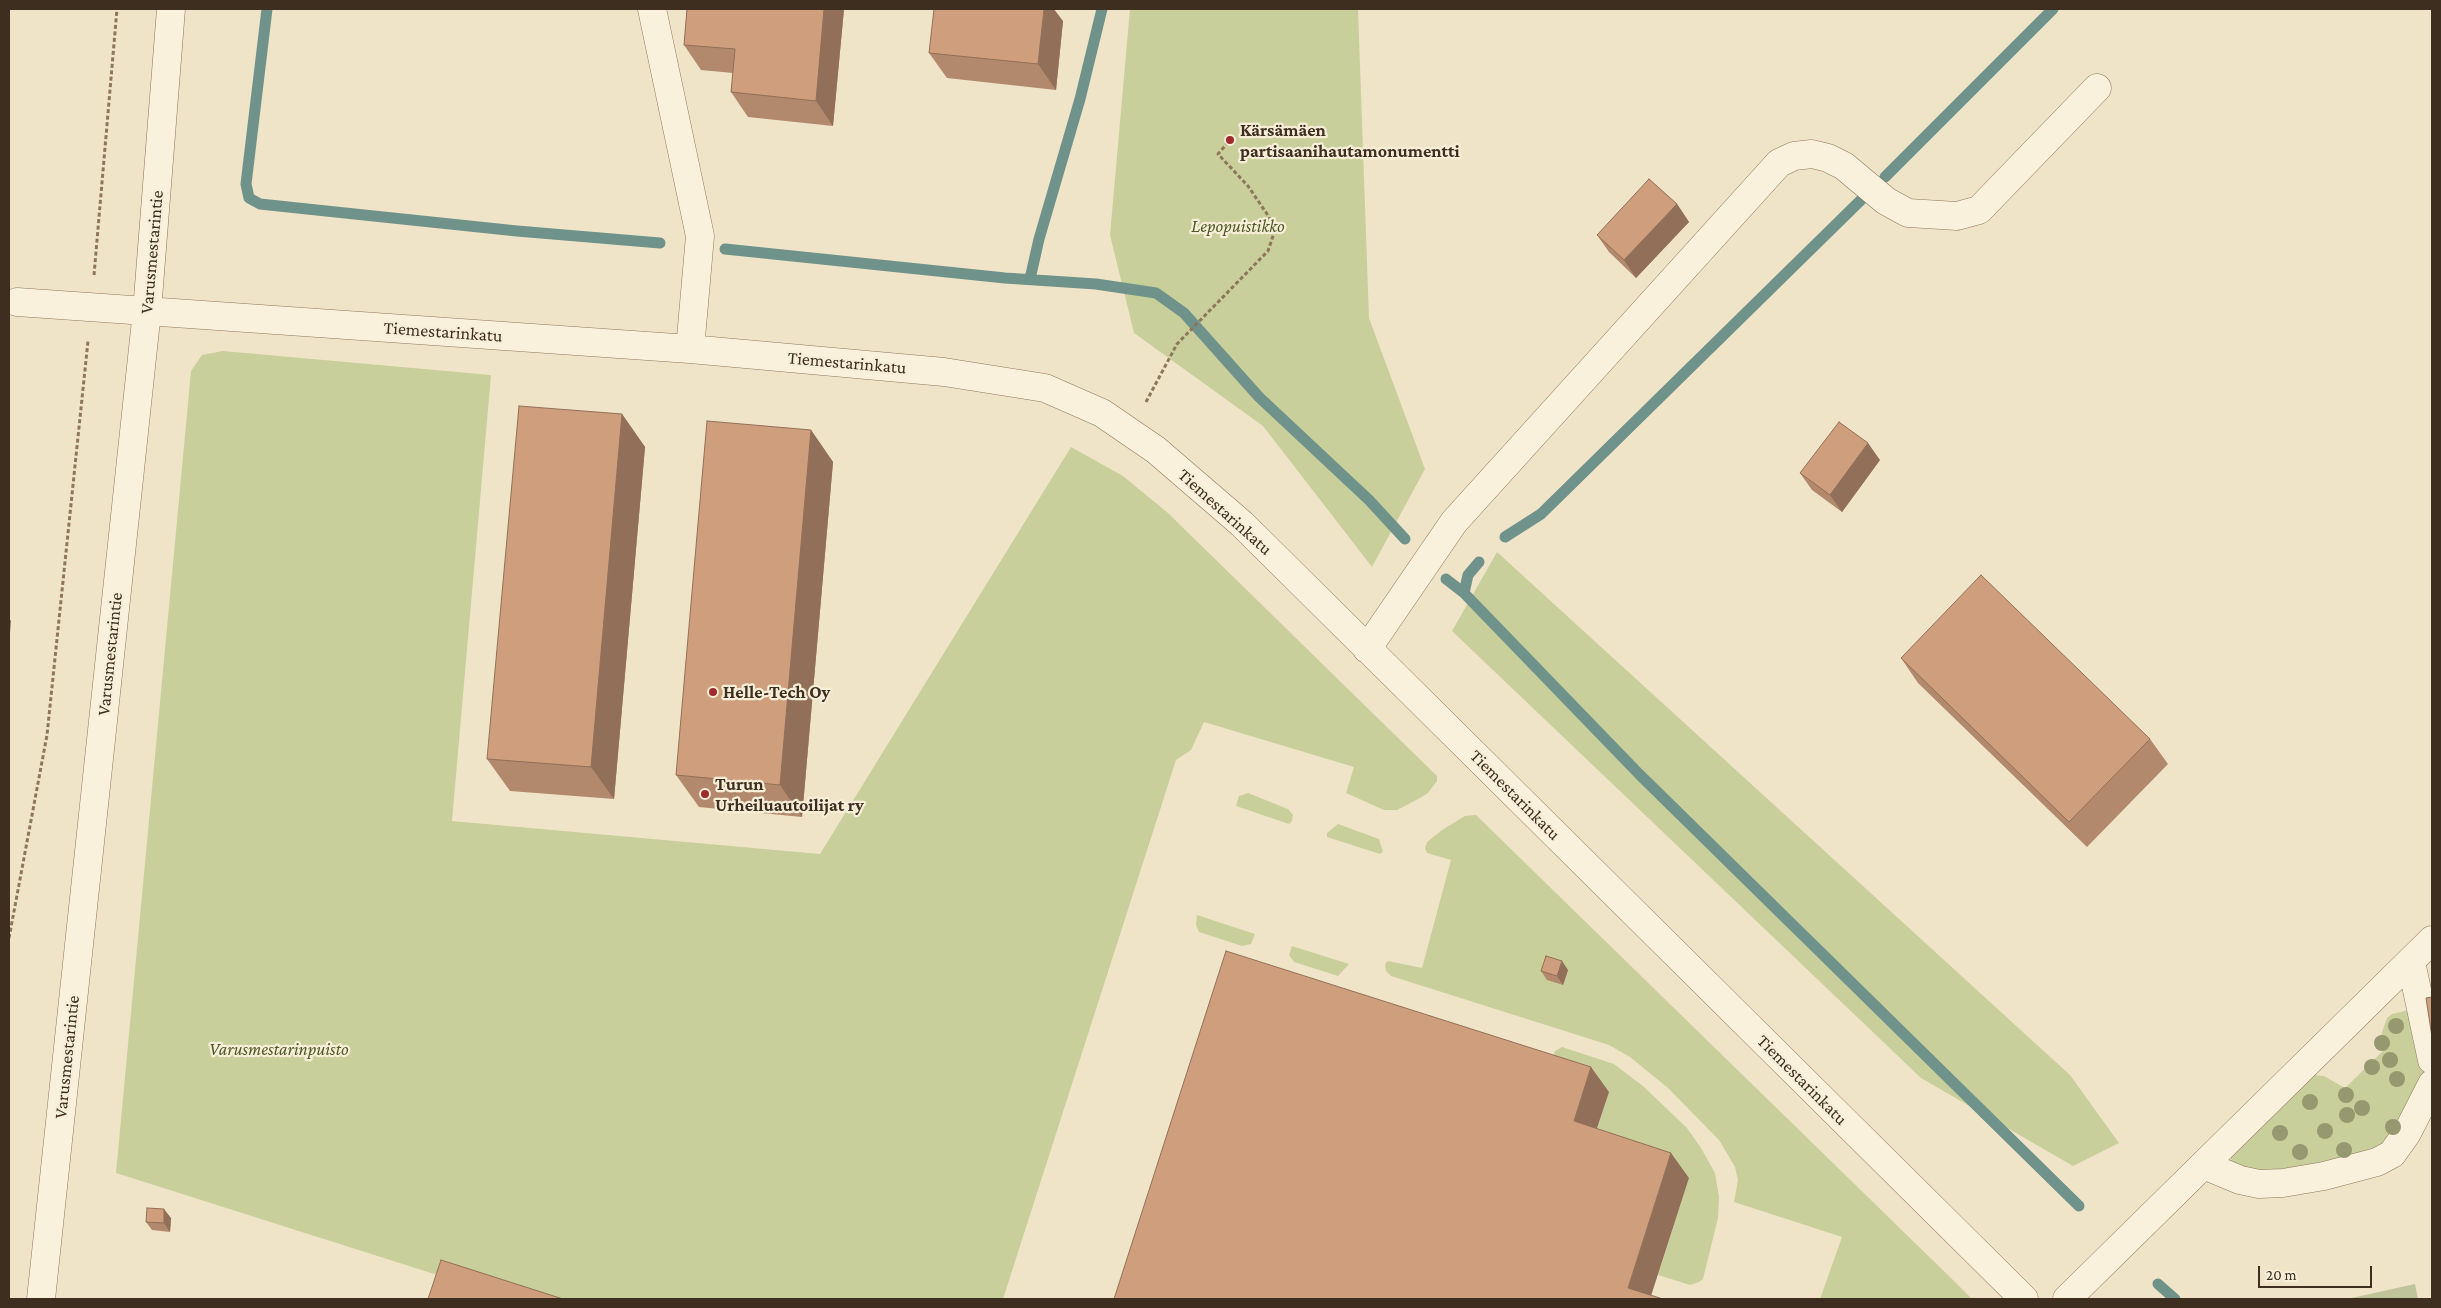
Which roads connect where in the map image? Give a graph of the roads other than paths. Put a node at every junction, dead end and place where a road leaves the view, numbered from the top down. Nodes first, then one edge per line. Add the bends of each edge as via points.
1 (171, 9) edge
2 (652, 9) edge
3 (2097, 88) dead end
4 (17, 302) dead end
5 (147, 311) junction
6 (690, 349) junction
7 (1367, 648) junction
8 (2432, 940) edge
9 (2411, 962) junction
10 (2432, 1060) edge
11 (2432, 1084) edge
12 (2204, 1165) junction
13 (41, 1299) edge
14 (2024, 1299) edge
15 (2067, 1299) edge

1 - 5 street, Varusmestarintie
2 - 6 street via 700,236
3 - 7 street via 1979,210 1957,216 1908,213 1886,201 1844,166 1828,158 1803,155 1779,163 1454,522
4 - 5 street, Tiemestarinkatu
5 - 6 street, Tiemestarinkatu
5 - 13 street, Varusmestarintie
6 - 7 street, Tiemestarinkatu via 944,372 1045,388 1102,414 1156,450 1242,524
7 - 14 street, Tiemestarinkatu
8 - 9 street
9 - 10 street
9 - 12 street
11 - 12 street via 2392,1154 2376,1162 2324,1176 2259,1184
12 - 15 street

